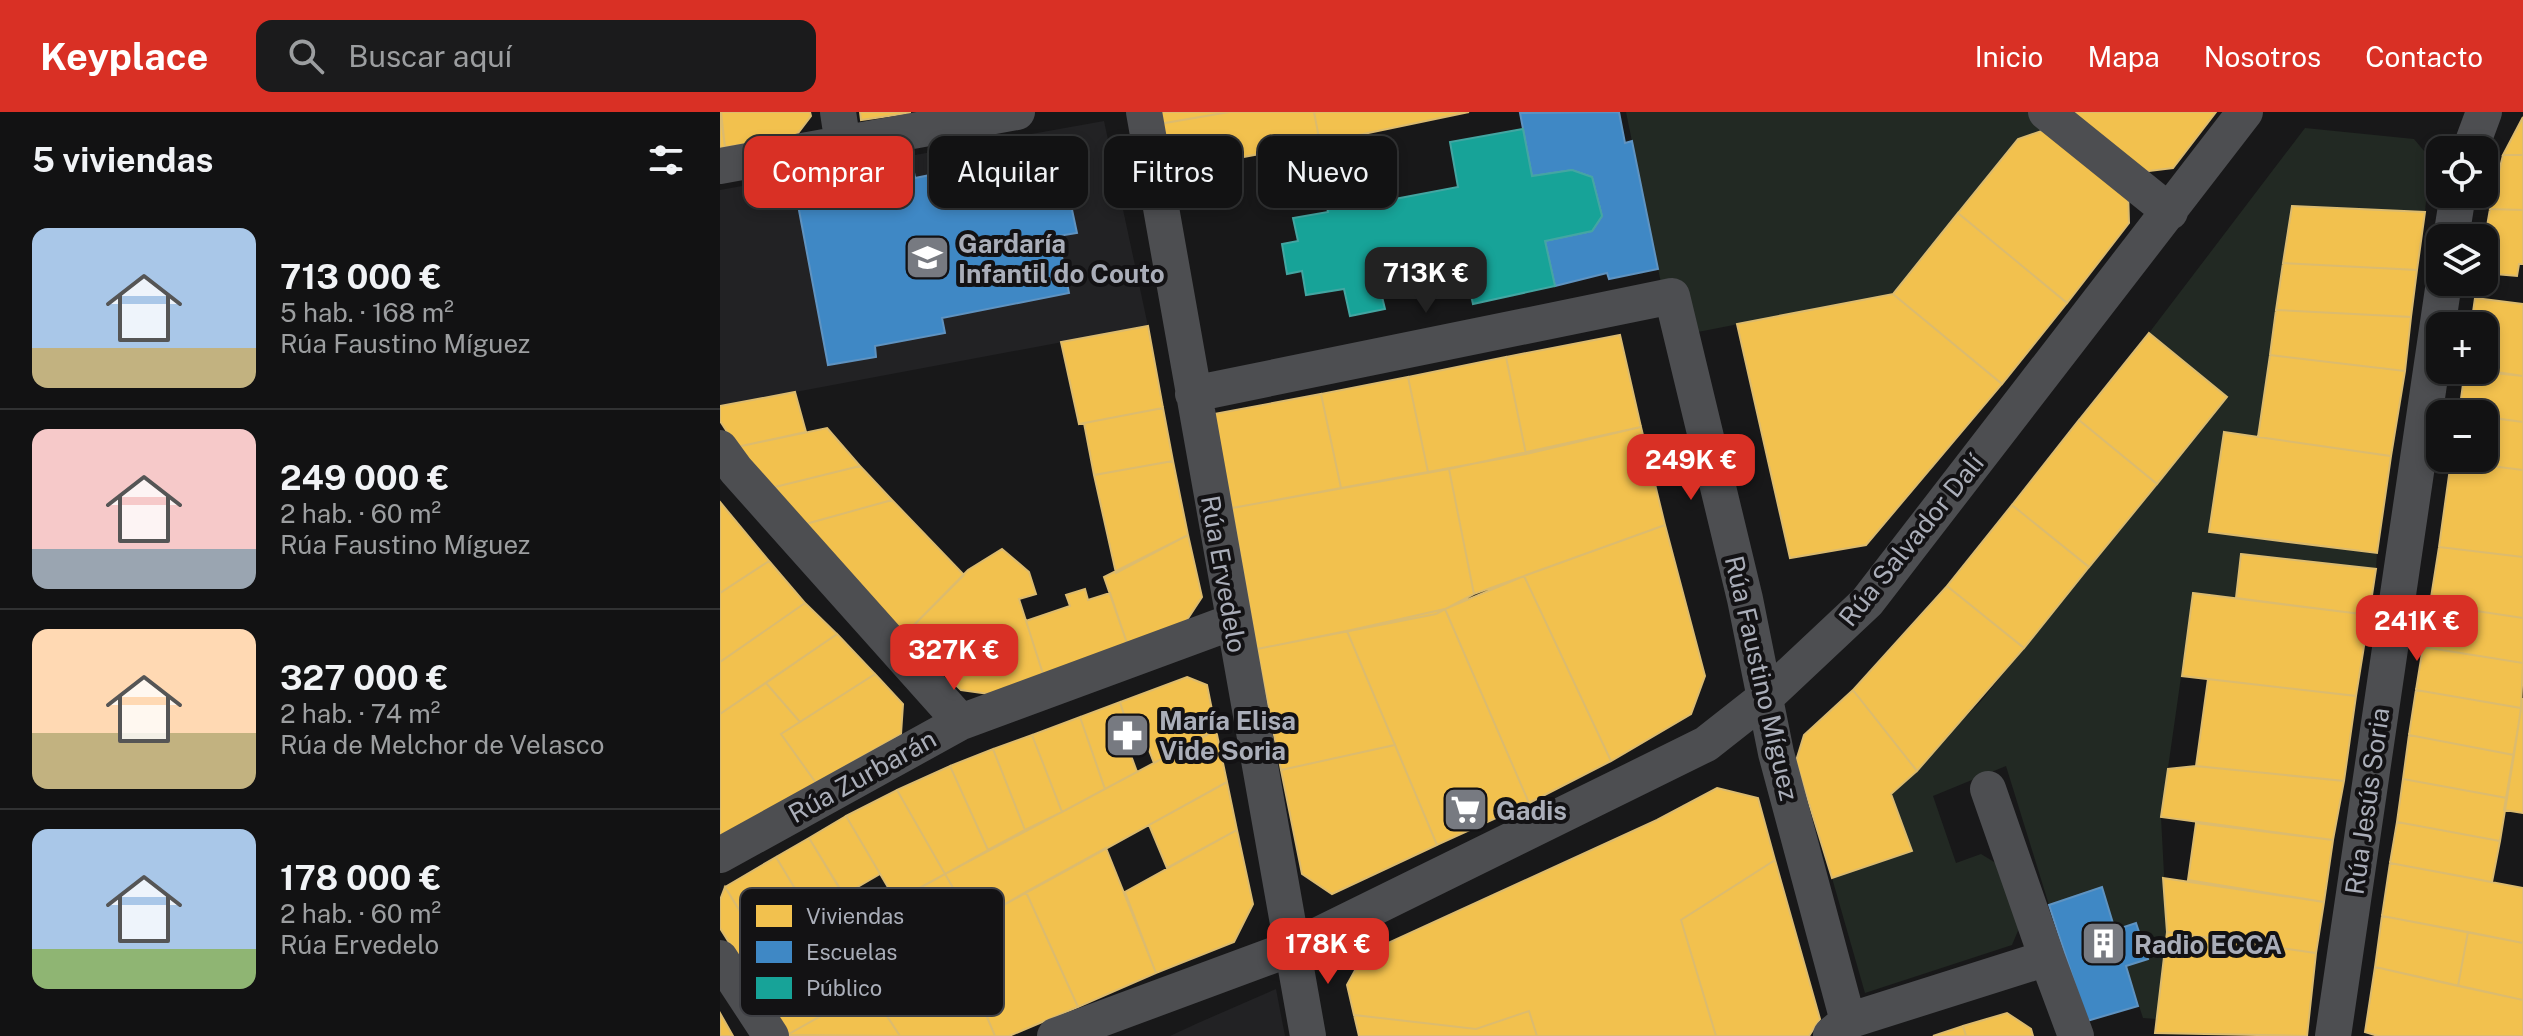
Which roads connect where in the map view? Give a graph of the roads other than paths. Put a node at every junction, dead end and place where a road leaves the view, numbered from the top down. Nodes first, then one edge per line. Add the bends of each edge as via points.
1 (1017, 112) edge
2 (1144, 112) edge
3 (2046, 112) edge
4 (2484, 112) edge
5 (2247, 114) edge
6 (840, 129) edge
7 (2475, 136) edge
8 (720, 166) edge
9 (2170, 212) junction
10 (2442, 296) edge
11 (1193, 394) junction
12 (720, 448) edge
13 (1232, 622) junction
14 (1767, 696) junction
15 (961, 722) junction
16 (1988, 789) dead end
17 (720, 855) edge
18 (1290, 949) junction
19 (720, 958) edge
20 (2047, 958) junction
21 (740, 989) edge
22 (758, 1016) edge
23 (1839, 1029) edge
24 (771, 1036) edge
25 (1055, 1036) edge
26 (1308, 1036) edge
27 (2076, 1036) edge
28 (2333, 1036) edge

1 - 6 street
2 - 11 street, Rúa Ervedelo
3 - 9 street
4 - 7 street
5 - 9 street, Rúa Salvador Dalí
6 - 8 street
9 - 14 street, Rúa Salvador Dalí via 1867,602
10 - 28 street, Rúa Jesús Soria
11 - 13 street, Rúa Ervedelo
11 - 14 street, Rúa Faustino Míguez via 1672,296
12 - 15 street
13 - 15 street, Rúa Zurbarán
13 - 18 street, Rúa Ervedelo
14 - 18 street, Rúa Salvador Dalí via 1706,744
14 - 23 street, Rúa Faustino Míguez
15 - 17 street, Rúa Zurbarán
16 - 20 street
18 - 25 street, Rúa Salvador Dalí
18 - 26 street, Rúa Ervedelo
19 - 21 street
20 - 23 street
20 - 27 street
22 - 24 street

